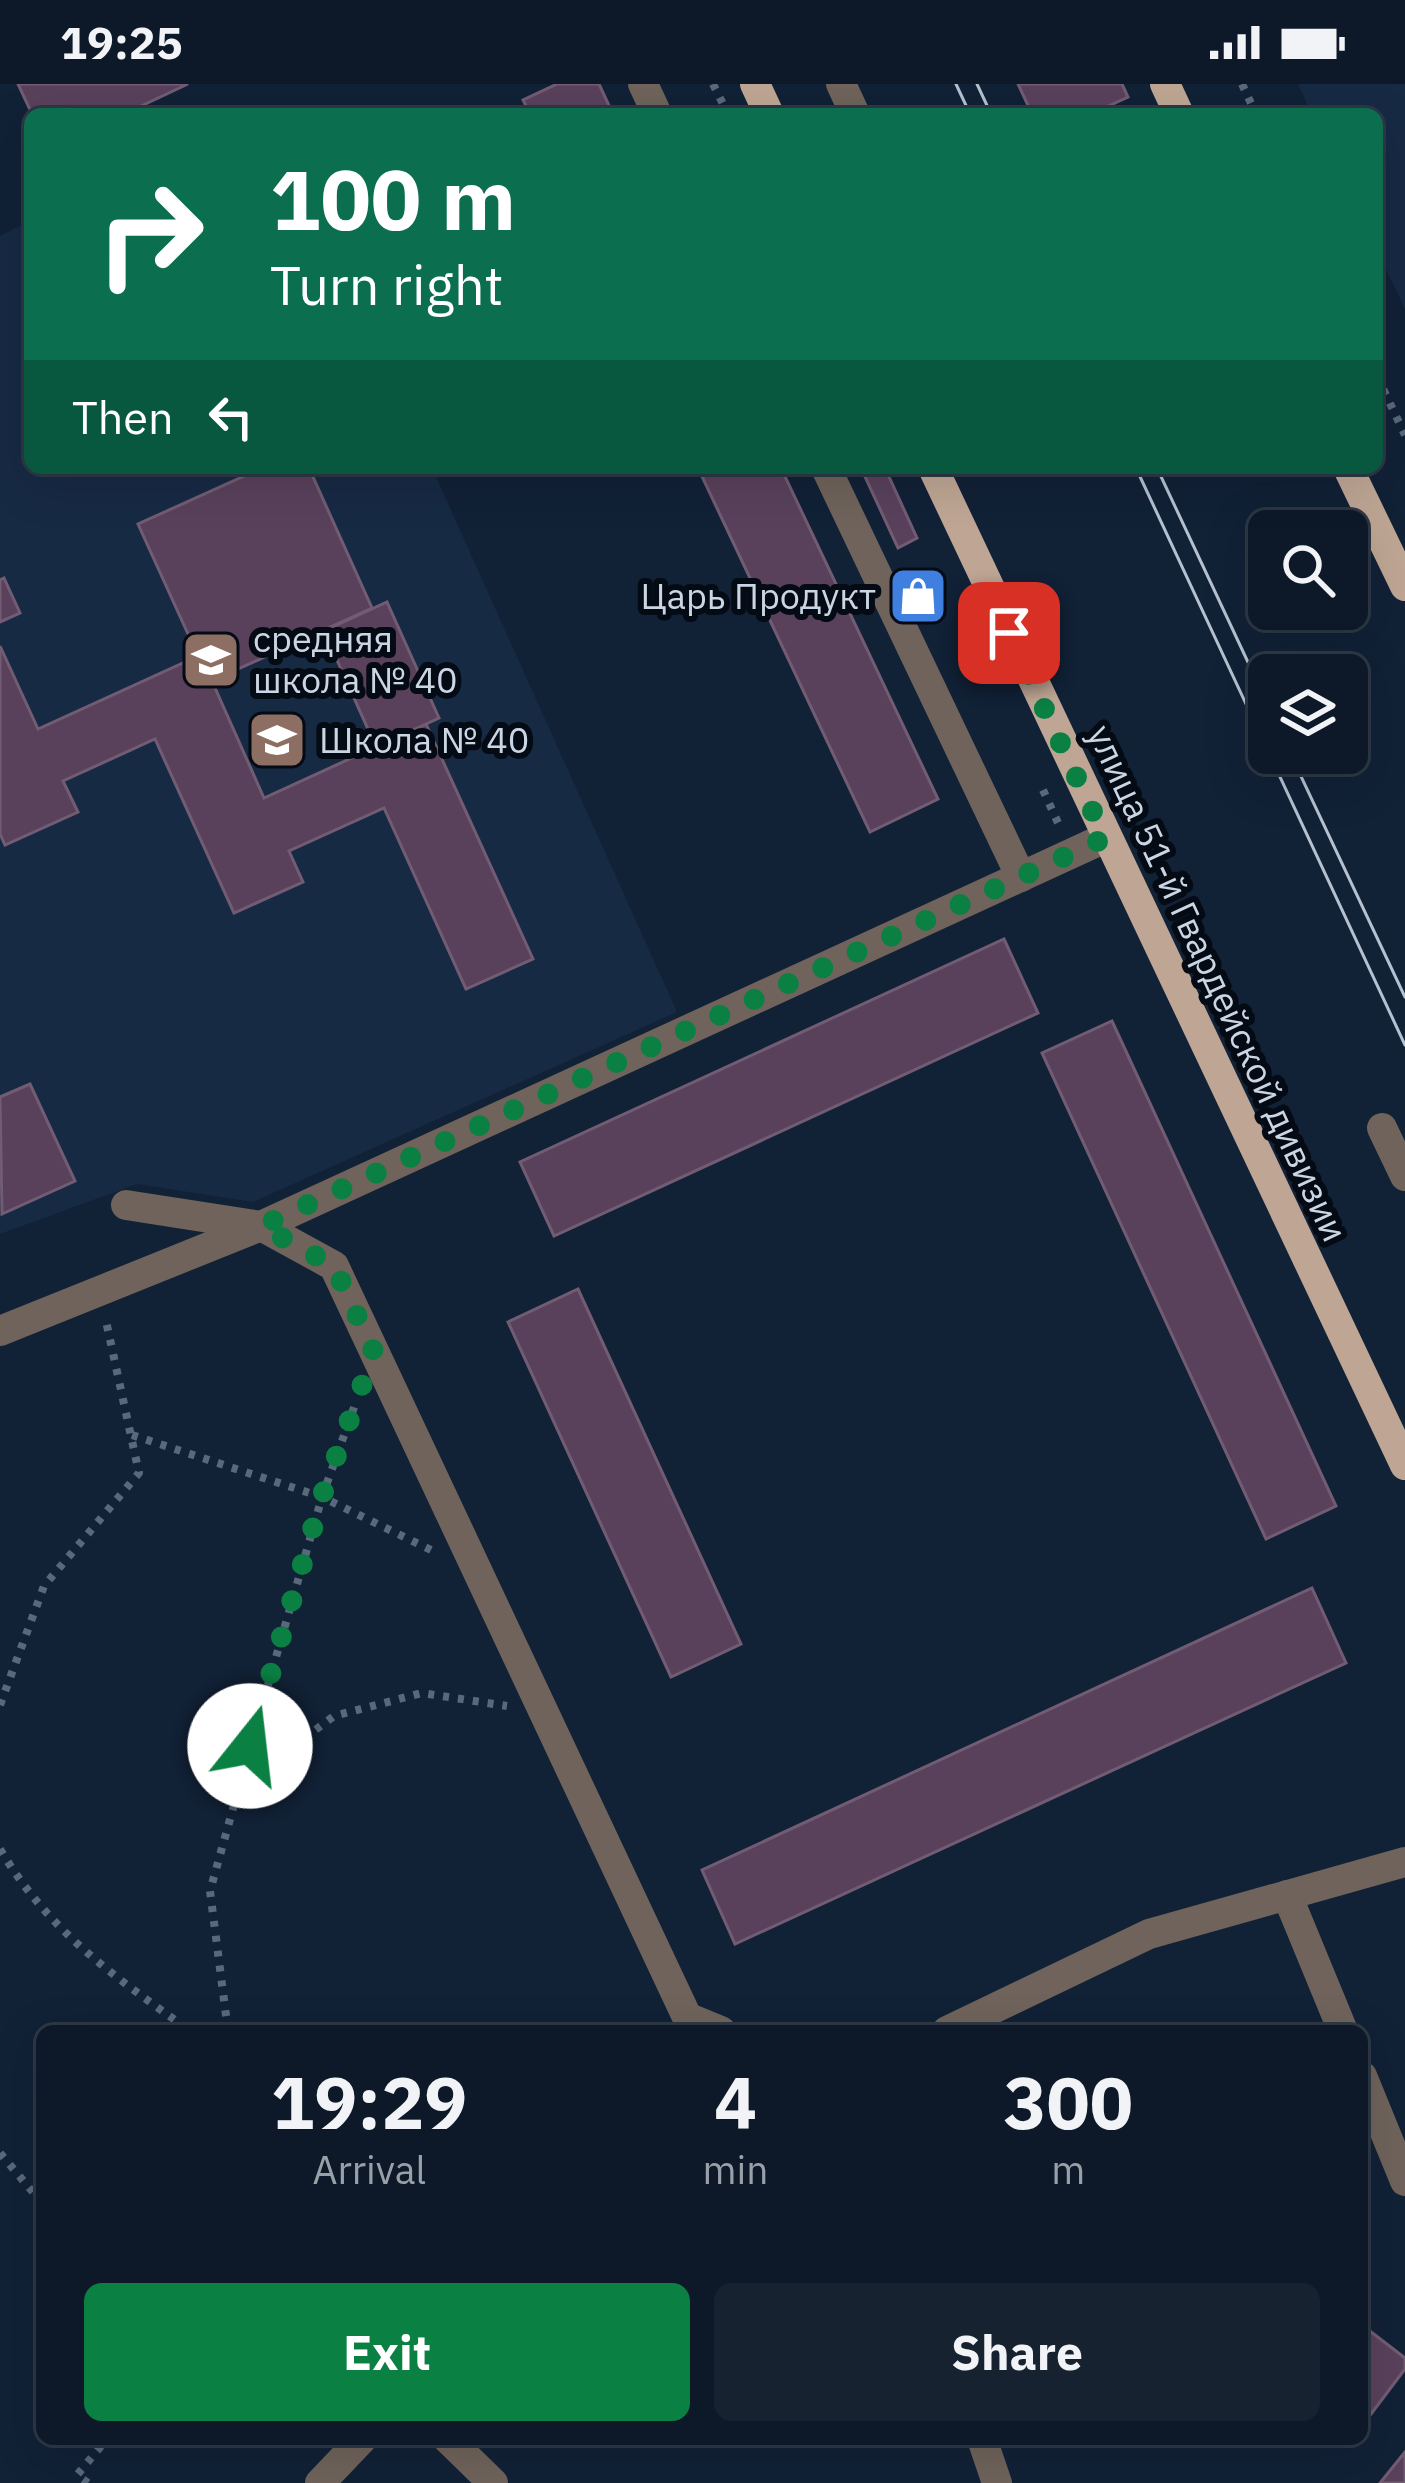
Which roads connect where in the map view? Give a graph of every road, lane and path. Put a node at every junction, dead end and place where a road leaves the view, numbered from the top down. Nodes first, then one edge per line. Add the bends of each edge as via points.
1 (1383, 389) edge
2 (1405, 435) edge
3 (829, 474) edge
4 (936, 474) edge
5 (1351, 474) edge
6 (1405, 586) edge
7 (1105, 838) junction
8 (1021, 877) junction
9 (1382, 1128) dead end
10 (1405, 1176) edge
11 (126, 1205) dead end
12 (261, 1226) junction
13 (100, 1291) junction
14 (0, 1331) edge
15 (374, 1352) junction
16 (131, 1435) junction
17 (1405, 1465) edge
18 (322, 1496) junction
19 (477, 1572) junction
20 (0, 1706) edge
21 (544, 1712) junction
22 (238, 1787) junction
23 (0, 1850) edge
24 (1405, 1862) edge
25 (1287, 1895) junction
26 (181, 2025) edge
27 (227, 2025) edge
28 (705, 2025) edge
29 (959, 2025) edge
30 (1341, 2025) edge
31 (1368, 2091) edge
32 (0, 2152) edge
33 (1405, 2181) edge
34 (36, 2196) edge
35 (102, 2445) edge
36 (356, 2445) edge
37 (454, 2445) edge
38 (984, 2445) edge
39 (88, 2483) edge
40 (320, 2483) edge
41 (493, 2483) edge
42 (997, 2483) edge

1 - 2 path
3 - 8 street
4 - 7 main road, улица 51-й Гвардейской дивизии
5 - 6 main road
7 - 8 street
7 - 17 main road, улица 51-й Гвардейской дивизии
8 - 12 street
9 - 10 street
11 - 12 street
12 - 13 street
12 - 15 street via 334,1266
13 - 14 street
13 - 16 path
15 - 18 path
15 - 19 street
16 - 18 path
16 - 20 path via 139,1473 44,1586
18 - 19 path
18 - 22 path
19 - 21 street
21 - 22 path via 422,1694 400,1699 334,1716
21 - 28 street via 687,2018
22 - 27 path via 210,1891
23 - 26 path via 30,1900 112,1977
24 - 25 street
25 - 29 street via 1149,1934
25 - 30 street
31 - 33 street
32 - 34 path
35 - 39 path via 77,2475
36 - 40 street
37 - 41 street
38 - 42 street

